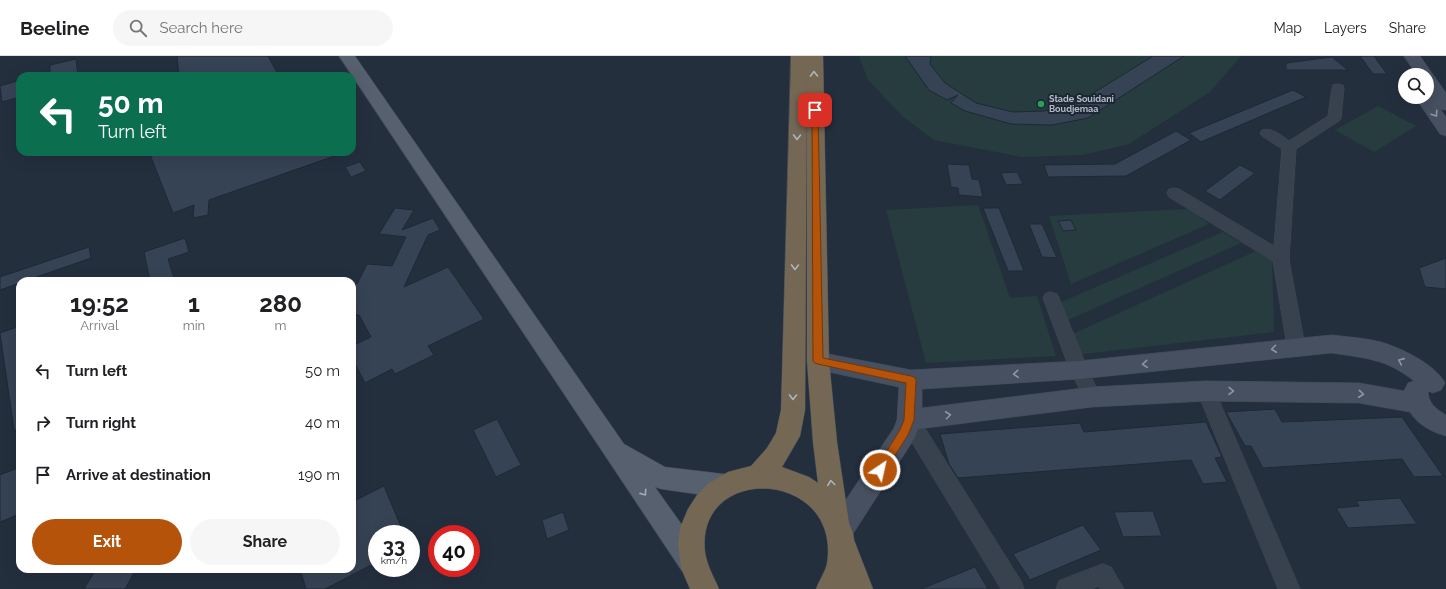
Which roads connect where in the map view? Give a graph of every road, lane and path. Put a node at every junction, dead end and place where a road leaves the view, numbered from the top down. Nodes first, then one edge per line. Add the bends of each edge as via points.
1 (347, 56) edge
2 (799, 56) edge
3 (814, 56) edge
4 (1396, 56) edge
5 (1412, 56) edge
6 (1404, 68) edge
7 (1420, 68) edge
8 (1338, 88) dead end
9 (1434, 88) edge
10 (1428, 104) edge
11 (1446, 105) edge
12 (1446, 130) edge
13 (1267, 133) dead end
14 (1290, 147) junction
15 (1174, 193) dead end
16 (1281, 258) junction
17 (1051, 298) dead end
18 (1296, 346) junction
19 (818, 361) junction
20 (1079, 370) junction
21 (911, 380) junction
22 (1440, 384) edge
23 (1206, 390) junction
24 (1092, 397) junction
25 (1417, 403) junction
26 (909, 420) junction
27 (1444, 426) edge
28 (614, 449) junction
29 (758, 476) junction
30 (724, 486) junction
31 (839, 533) junction
32 (701, 581) edge
33 (830, 589) edge
34 (859, 589) edge
35 (1013, 589) edge
36 (1068, 589) edge
37 (1113, 589) edge
38 (1289, 589) edge

1 - 28 main road
2 -> 29 highway via 793,410 788,436 776,456
19 -> 3 highway
4 - 6 street
5 - 7 street
8 - 14 street via 1334,118
9 - 11 street
10 -> 12 street
13 - 14 street
14 - 16 street
15 - 16 street
16 - 18 street
17 - 20 street
18 -> 20 street
22 -> 18 street via 1412,366 1380,351 1332,344
19 - 21 street
31 -> 19 highway via 825,442
20 -> 21 street
20 - 24 street
21 - 26 street
22 - 25 street via 1425,383 1419,386 1415,396
23 - 24 street
23 -> 25 street via 1359,393
23 - 38 street
26 -> 24 street
25 - 27 street via 1431,418
26 - 31 street via 905,432
26 - 35 street
28 - 30 main road via 661,478
28 -> 32 main road
29 - 30 highway via 740,479
29 - 31 highway via 782,478 804,486 823,502
30 - 32 highway via 707,500 696,518 690,540
31 - 33 highway via 840,569
31 - 34 highway
36 - 37 street via 1103,574

